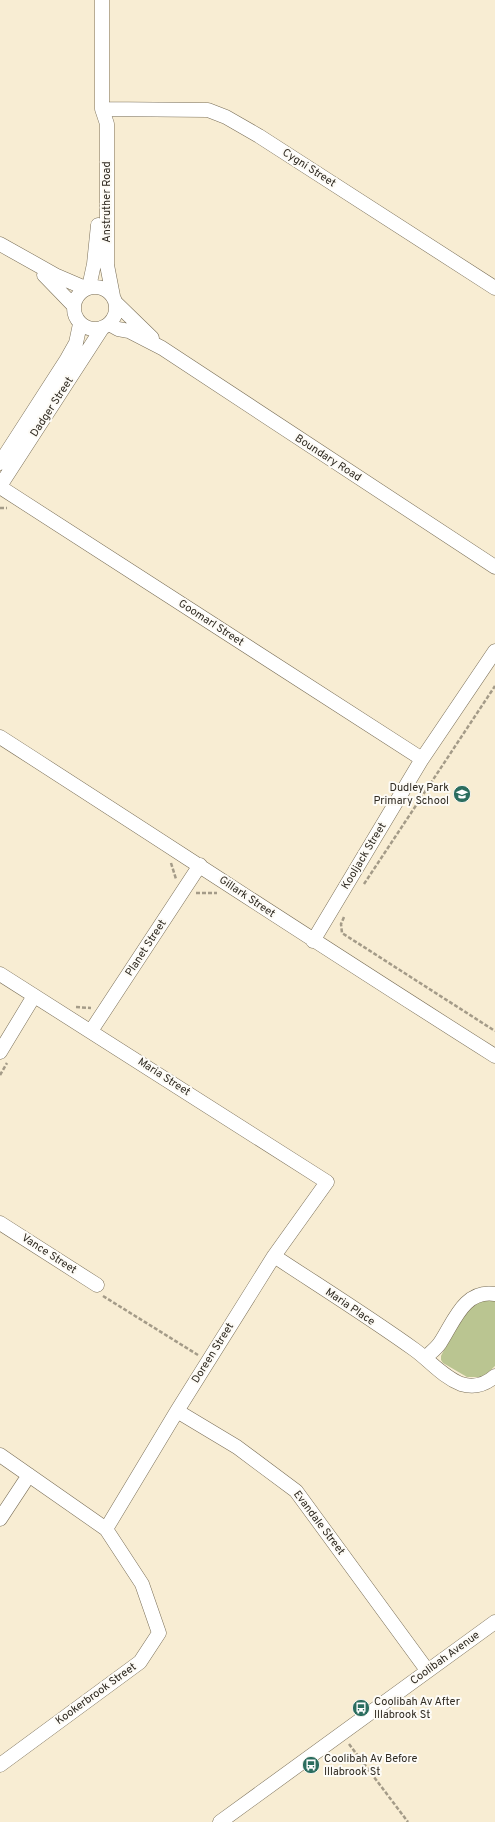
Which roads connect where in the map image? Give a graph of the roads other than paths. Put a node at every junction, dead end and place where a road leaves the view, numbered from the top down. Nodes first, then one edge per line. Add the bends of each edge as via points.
1 (102, 0) edge
2 (102, 109) junction
3 (0, 244) edge
4 (30, 262) junction
5 (87, 288) junction
6 (495, 288) edge
7 (114, 299) junction
8 (73, 305) junction
9 (80, 324) junction
10 (106, 326) junction
11 (162, 348) junction
12 (0, 463) edge
13 (0, 487) edge
14 (495, 567) edge
15 (495, 651) edge
16 (0, 737) edge
17 (422, 760) junction
18 (200, 865) junction
19 (313, 941) junction
20 (0, 974) edge
21 (34, 996) junction
22 (91, 1031) junction
23 (495, 1056) edge
24 (4, 1057) edge
25 (327, 1182) joint
26 (0, 1223) edge
27 (274, 1256) junction
28 (97, 1285) road end
29 (495, 1294) edge
30 (425, 1358) junction
31 (495, 1376) edge
32 (177, 1411) junction
33 (0, 1455) edge
34 (29, 1474) junction
35 (0, 1519) edge
36 (106, 1529) junction
37 (495, 1622) edge
38 (427, 1670) junction
39 (0, 1765) edge
40 (220, 1822) edge

1 - 2 street, Anstruther Road
2 - 5 street, Anstruther Road via 98,122 98,239
2 - 6 street, Cygni Street via 208,110 226,117
2 - 7 street, Anstruther Road via 107,124 107,265
3 - 4 street
4 - 5 street
4 - 8 street
5 - 7 street via 102,288
5 - 8 street via 75,298
7 - 10 street via 115,315
7 - 11 street, Boundary Road
8 - 9 street
9 - 10 street via 91,329
9 - 12 street, Dadger Street via 76,343 67,359
10 - 11 street, Boundary Road via 128,331
10 - 13 street, Dadger Street
11 - 14 street, Boundary Road
13 - 17 street, Goomarl Street
15 - 17 street, Kooljack Street
16 - 18 street, Gillark Street
17 - 19 street, Kooljack Street
18 - 19 street, Gillark Street
18 - 22 street, Planet Street
19 - 23 street, Gillark Street
20 - 21 street, Maria Street
21 - 22 street, Maria Street
21 - 24 street
22 - 25 street, Maria Street
25 - 27 street, Doreen Street
26 - 28 street, Vance Street
27 - 30 street, Maria Place
27 - 32 street, Doreen Street
29 - 30 street via 483,1293 466,1302 440,1344
30 - 31 street, Maria Place via 446,1376 461,1384 486,1384
32 - 36 street, Doreen Street
32 - 38 street, Evandale Street via 238,1447 296,1491
33 - 34 street, Kookerbrook Street
34 - 35 street
34 - 36 street, Kookerbrook Street
36 - 39 street, Kookerbrook Street via 142,1584 159,1633 140,1662
37 - 38 street, Coolibah Avenue
38 - 40 street, Coolibah Avenue

